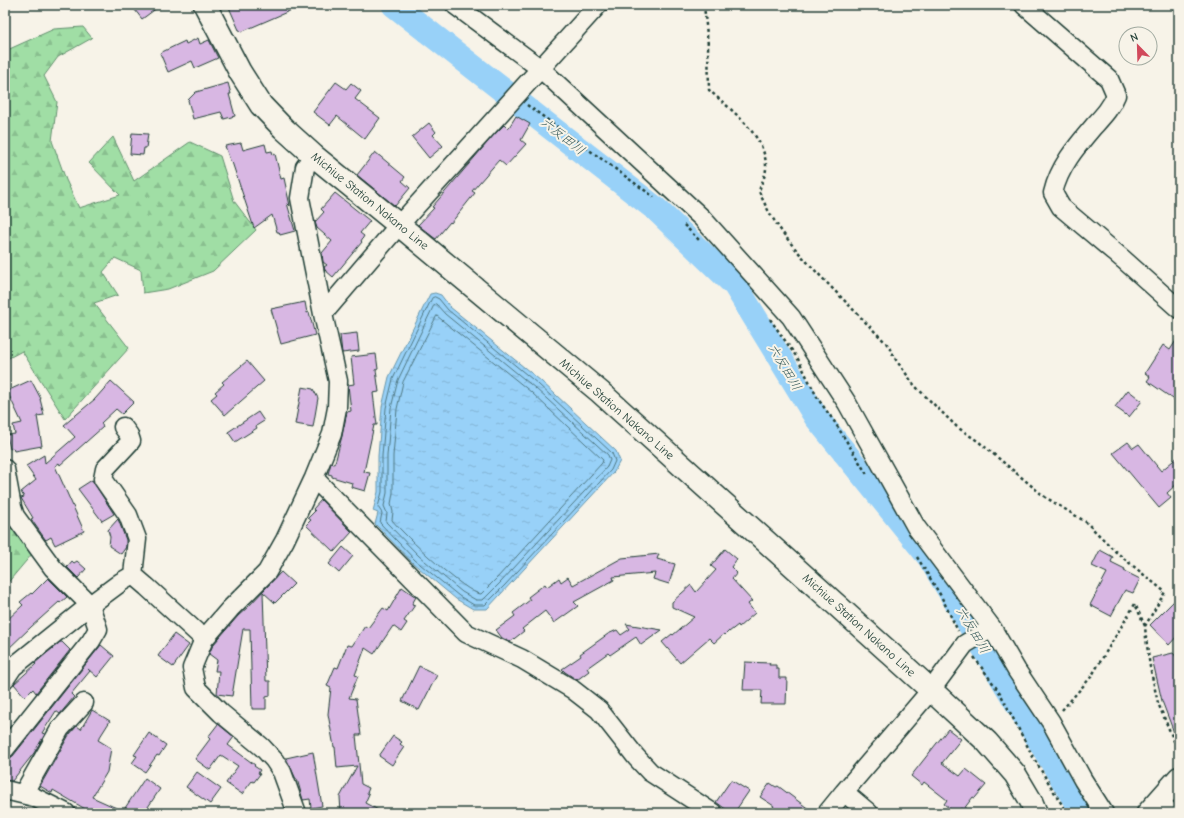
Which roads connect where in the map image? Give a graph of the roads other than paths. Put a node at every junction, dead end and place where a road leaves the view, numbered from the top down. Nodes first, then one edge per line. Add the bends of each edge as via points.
1 (204, 5) edge
2 (455, 5) edge
3 (598, 5) edge
4 (1024, 5) edge
5 (538, 72) junction
6 (314, 156) junction
7 (399, 225) junction
8 (1179, 309) edge
9 (323, 314) junction
10 (123, 426) dead end
11 (5, 469) edge
12 (314, 478) junction
13 (133, 575) junction
14 (90, 605) junction
15 (992, 628) junction
16 (204, 639) junction
17 (5, 679) edge
18 (931, 690) junction
19 (84, 703) dead end
20 (5, 749) edge
21 (1179, 778) edge
22 (5, 790) edge
23 (844, 792) junction
24 (23, 794) junction
25 (1159, 809) edge
26 (300, 812) edge
27 (66, 813) edge
28 (712, 813) edge
29 (827, 813) edge
30 (869, 813) edge
31 (1036, 813) edge
32 (1104, 813) edge

1 - 6 main road, Michiue Station Nakano Line via 261,105
2 - 5 street
3 - 5 street
4 - 8 street via 1109,79 1116,95 1112,105 1074,150 1056,179 1053,193 1061,207
5 - 7 street
5 - 15 street via 702,218 791,317 847,403 916,527
6 - 7 main road, Michiue Station Nakano Line
6 - 9 street via 305,167 300,198
7 - 9 street
7 - 18 main road, Michiue Station Nakano Line via 600,392
9 - 12 street via 338,381 337,408 332,434
10 - 13 street via 131,441 105,469 103,479 128,515 138,539
11 - 14 street via 16,516 53,568
12 - 16 street via 267,572
12 - 28 street via 466,633 522,659 572,689 599,710 650,772
13 - 14 street
13 - 16 street
14 - 17 street via 13,667
14 - 20 street via 98,629 91,641
15 - 18 street via 965,644
15 - 32 street
16 - 26 street via 192,668 196,688 274,760
18 - 23 street
18 - 31 main road, Michiue Station Nakano Line via 987,742 1015,774
19 - 24 street via 60,729
21 - 25 main road
22 - 24 street
23 - 29 street
23 - 30 street
24 - 27 street

